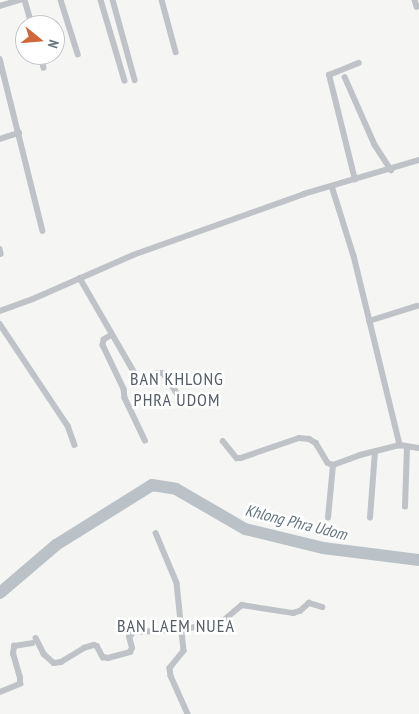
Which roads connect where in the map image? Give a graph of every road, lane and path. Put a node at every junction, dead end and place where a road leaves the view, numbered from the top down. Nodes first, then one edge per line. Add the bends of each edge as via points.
1 (20, 0) edge
2 (25, 0) edge
3 (61, 0) edge
4 (101, 0) edge
5 (113, 0) edge
6 (162, 0) edge
7 (416, 0) edge
8 (0, 6) edge
9 (417, 7) dead end
10 (29, 15) edge
11 (176, 52) dead end
12 (78, 54) dead end
13 (0, 59) edge
14 (359, 63) dead end
15 (43, 65) edge
16 (44, 68) dead end
17 (345, 77) dead end
18 (136, 80) dead end
19 (125, 81) dead end
20 (19, 134) junction
21 (0, 139) edge
22 (419, 160) edge
23 (391, 170) junction
24 (355, 180) junction
25 (332, 186) junction
26 (43, 231) dead end
27 (80, 278) junction
28 (417, 306) dead end
29 (0, 311) edge
30 (368, 321) junction
31 (0, 324) edge
32 (112, 336) junction
33 (179, 396) dead end
34 (145, 440) dead end
35 (223, 441) dead end
36 (75, 445) dead end
37 (400, 445) junction
38 (407, 448) junction
39 (419, 448) edge
40 (375, 452) junction
41 (333, 465) junction
42 (405, 507) dead end
43 (328, 518) dead end
44 (370, 518) dead end
45 (156, 533) dead end
46 (322, 607) dead end
47 (182, 630) junction
48 (0, 692) edge
49 (188, 714) edge

1 - 8 street
2 - 10 street
3 - 12 street
4 - 19 street
5 - 18 street
6 - 11 street
7 - 9 street
13 - 20 street
14 - 24 street via 329,75
15 - 16 street
17 - 23 street via 375,145
20 - 21 street
20 - 26 street
22 - 23 street
23 - 24 street
24 - 25 street
25 - 27 street via 133,255
25 - 30 street via 354,256
27 - 29 street
27 - 32 street
28 - 30 street
30 - 37 street
31 - 36 street via 68,426
32 - 33 street via 140,382 144,383 160,372
32 - 34 street via 104,340 103,345
35 - 41 street via 237,458 241,458 299,438 309,439
37 - 38 street
37 - 40 street
38 - 39 street
38 - 42 street
40 - 41 street
40 - 44 street
41 - 43 street
45 - 47 street via 177,583
46 - 47 street via 309,603 293,613 242,605 224,620
47 - 48 street via 134,632 129,637 132,651 126,654 103,657 94,645 57,663 44,654 34,640 14,646 20,684
47 - 49 street via 184,651 170,668

